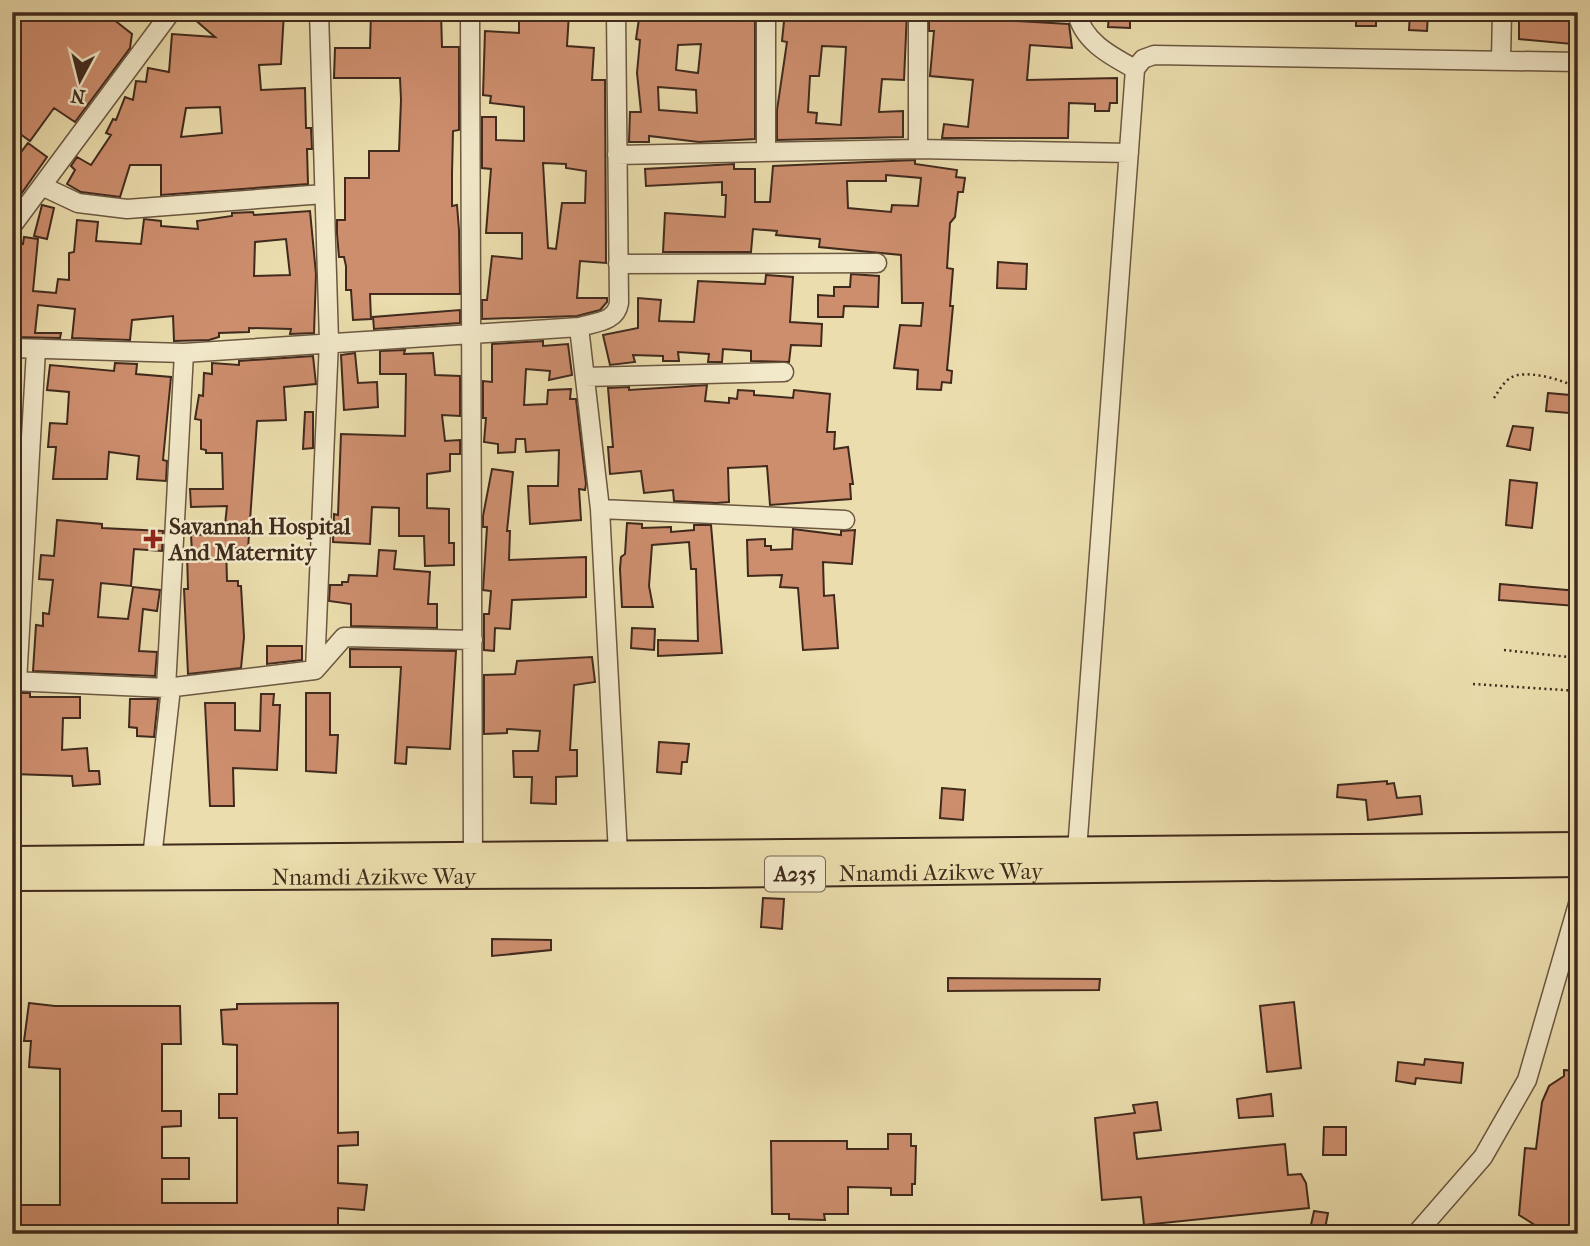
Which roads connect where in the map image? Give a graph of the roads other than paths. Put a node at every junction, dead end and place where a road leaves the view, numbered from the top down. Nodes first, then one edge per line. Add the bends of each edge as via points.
1 (146, 12) edge
2 (319, 12) edge
3 (470, 12) edge
4 (616, 12) edge
5 (766, 12) edge
6 (918, 12) edge
7 (1077, 12) edge
8 (1502, 12) edge
9 (166, 18) edge
10 (1501, 60) junction
11 (1578, 62) edge
12 (1135, 69) junction
13 (918, 149) junction
14 (766, 150) junction
15 (1129, 153) junction
16 (617, 155) junction
17 (44, 187) junction
18 (324, 194) junction
19 (12, 226) edge
20 (877, 263) dead end
21 (618, 264) junction
22 (579, 327) junction
23 (472, 331) junction
24 (329, 341) junction
25 (12, 348) edge
26 (36, 350) junction
27 (184, 353) junction
28 (784, 372) dead end
29 (585, 377) junction
30 (600, 509) junction
31 (845, 520) dead end
32 (473, 640) junction
33 (315, 670) junction
34 (14, 682) edge
35 (169, 688) junction
36 (1578, 845) edge
37 (1077, 850) junction
38 (618, 854) junction
39 (473, 856) junction
40 (152, 858) junction
41 (12, 859) edge
42 (1578, 864) edge
43 (12, 878) edge
44 (1578, 904) edge
45 (1416, 1234) edge

1 - 9 street
2 - 18 street
3 - 23 street
4 - 16 street
5 - 14 street
6 - 13 street
7 - 12 street via 1079,24 1095,44
8 - 10 street
9 - 17 street
10 - 11 street
10 - 12 street via 1154,55
12 - 15 street
13 - 14 street
13 - 15 street
14 - 16 street
15 - 37 street
16 - 21 street
17 - 18 street via 78,203 127,209
17 - 19 street
18 - 24 street
20 - 21 street
21 - 22 street via 618,311 609,319
22 - 23 street
22 - 29 street
23 - 24 street
23 - 32 street
24 - 27 street
24 - 33 street
25 - 26 street
26 - 27 street
26 - 34 street
27 - 35 street
28 - 29 street
29 - 30 street
30 - 31 street
30 - 38 street
32 - 33 street via 344,637
32 - 39 street
33 - 35 street
34 - 35 street
35 - 40 street
36 - 37 highway, Nnamdi Azikwe Way / A235
37 - 38 highway, Nnamdi Azikwe Way / A235
38 - 39 highway, Nnamdi Azikwe Way / A235
39 - 40 highway, Nnamdi Azikwe Way / A235
40 - 41 highway, Nnamdi Azikwe Way / A235
42 - 43 highway, Nnamdi Azikwe Way / A235
44 - 45 street via 1527,1080 1483,1157

